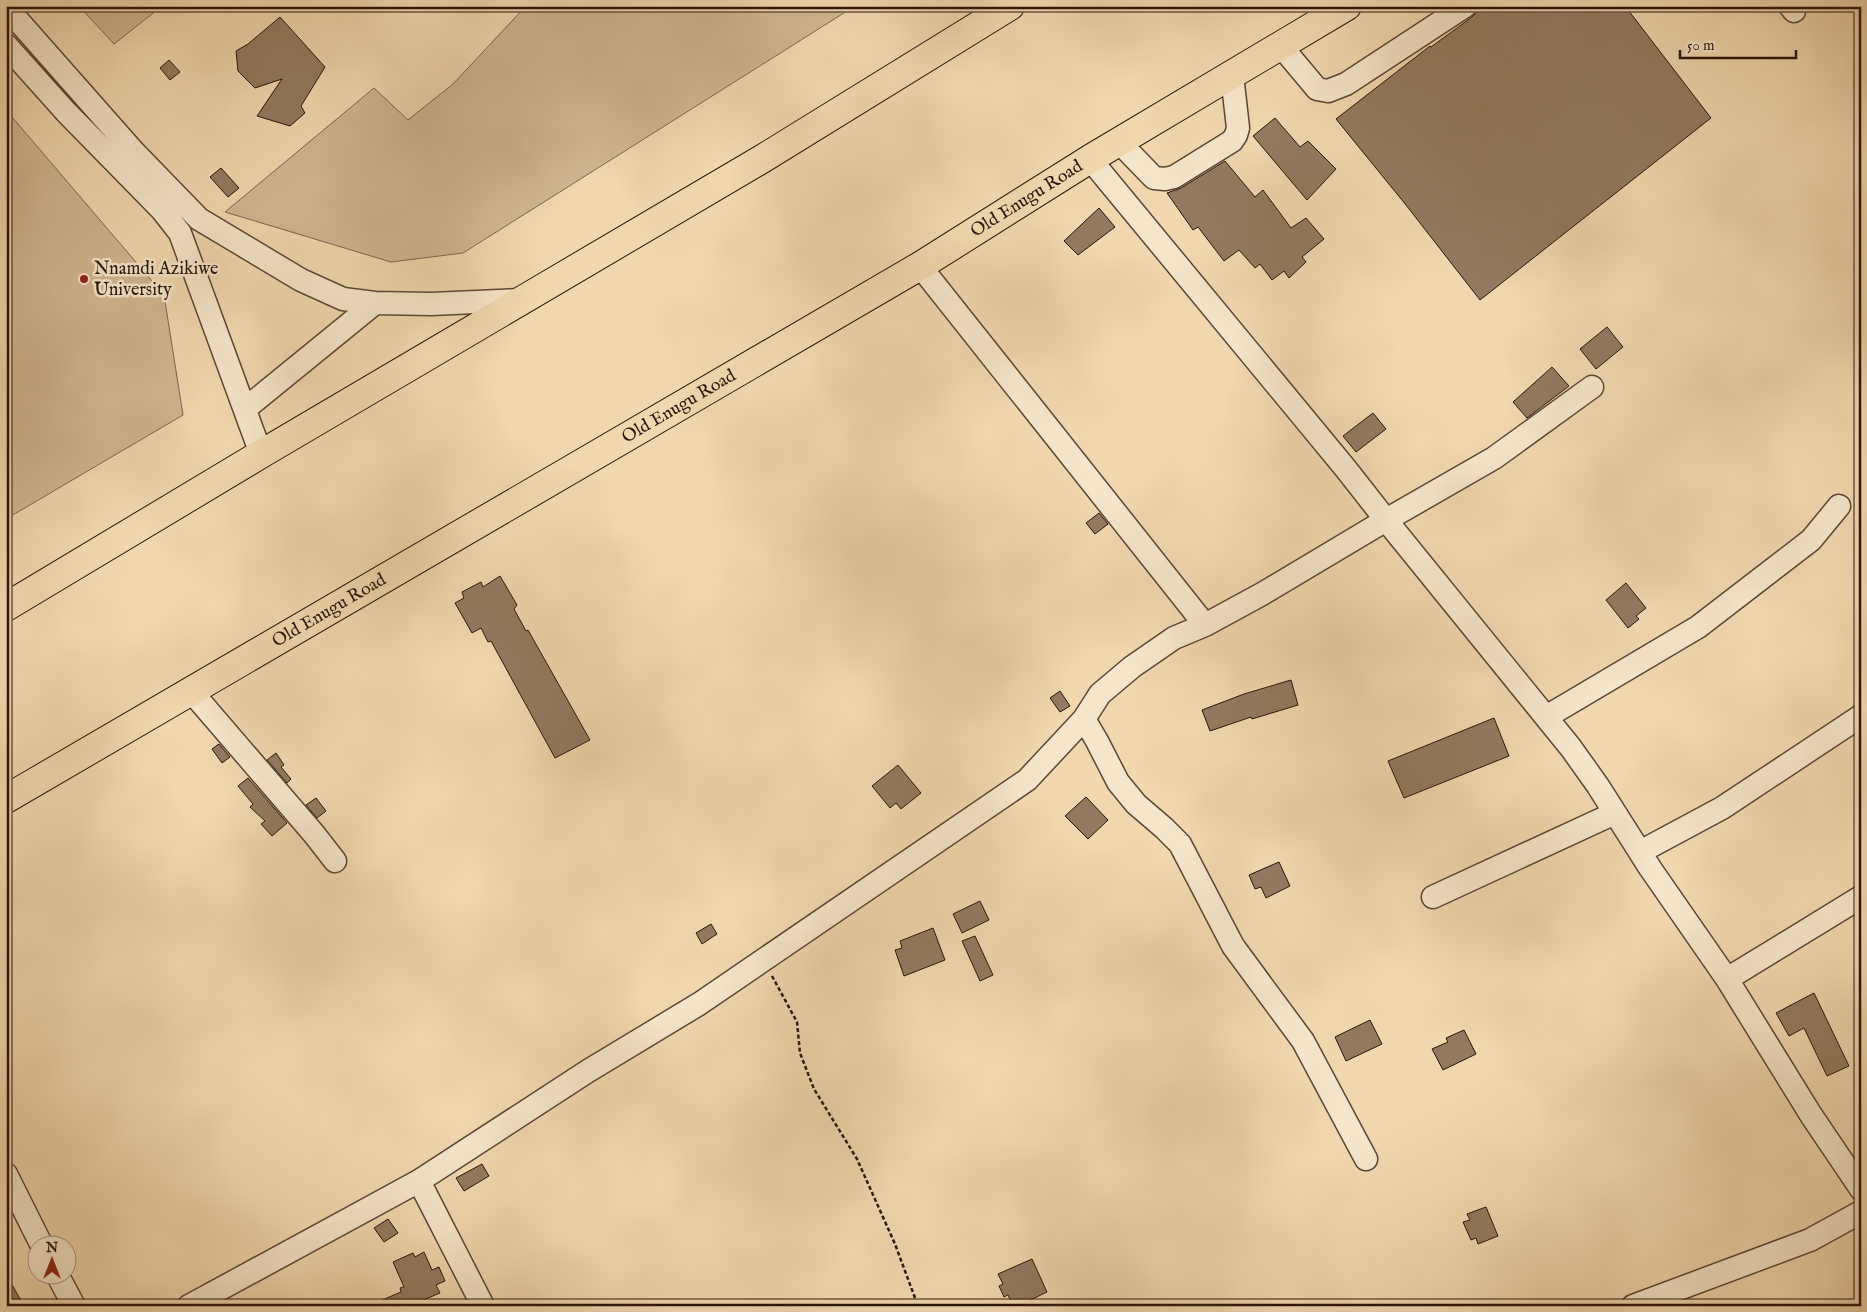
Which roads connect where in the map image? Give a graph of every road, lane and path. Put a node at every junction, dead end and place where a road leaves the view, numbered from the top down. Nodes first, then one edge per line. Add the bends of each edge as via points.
1 (1010, 6) edge
2 (1348, 6) edge
3 (1465, 6) edge
4 (6, 7) edge
5 (6, 45) edge
6 (1281, 46) junction
7 (1232, 75) junction
8 (1119, 142) junction
9 (1090, 159) junction
10 (920, 266) junction
11 (520, 300) junction
12 (375, 303) junction
13 (1592, 387) dead end
14 (245, 409) junction
15 (261, 454) junction
16 (1839, 506) dead end
17 (1386, 520) junction
18 (6, 607) edge
19 (1205, 625) junction
20 (191, 691) junction
21 (1861, 716) edge
22 (1546, 717) junction
23 (1084, 719) junction
24 (6, 799) edge
25 (1615, 813) junction
26 (1640, 852) junction
27 (335, 861) dead end
28 (1434, 897) dead end
29 (1861, 898) edge
30 (758, 964) junction
31 (1728, 980) junction
32 (1366, 1159) dead end
33 (6, 1174) edge
34 (419, 1181) junction
35 (1861, 1189) edge
36 (1861, 1212) edge
37 (36, 1234) edge
38 (62, 1284) edge
39 (74, 1306) edge
40 (189, 1306) edge
41 (483, 1306) edge
42 (918, 1306) edge
43 (1632, 1306) edge

1 - 11 main road via 770,154
2 - 6 main road, Old Enugu Road
3 - 6 street via 1346,84 1328,90 1317,89
4 - 12 street via 134,152 199,219 302,280 343,299
5 - 14 street via 180,233
6 - 7 main road, Old Enugu Road
7 - 8 main road, Old Enugu Road
7 - 8 street via 1236,135 1232,141 1174,177 1154,178
8 - 9 main road, Old Enugu Road
9 - 10 main road, Old Enugu Road
9 - 17 street
10 - 19 street
10 - 20 main road, Old Enugu Road
11 - 12 street
11 - 15 main road
12 - 14 street
13 - 17 street via 1494,458
14 - 15 street
15 - 18 main road
16 - 22 street via 1812,540 1706,621
17 - 19 street
17 - 22 street
19 - 23 street via 1174,638 1132,667 1100,694
20 - 24 main road, Old Enugu Road
20 - 27 street
21 - 26 street via 1722,808
22 - 25 street
23 - 30 street via 1027,780
23 - 32 street via 1118,782 1136,804 1180,844 1234,946 1303,1041
25 - 26 street
25 - 28 street
26 - 31 street
29 - 31 street
30 - 34 street
30 - 42 path via 771,974 797,1022 800,1053 814,1089 857,1160 895,1244
31 - 35 street
33 - 37 street
34 - 40 street
34 - 41 street
36 - 43 street via 1810,1240
38 - 39 street

